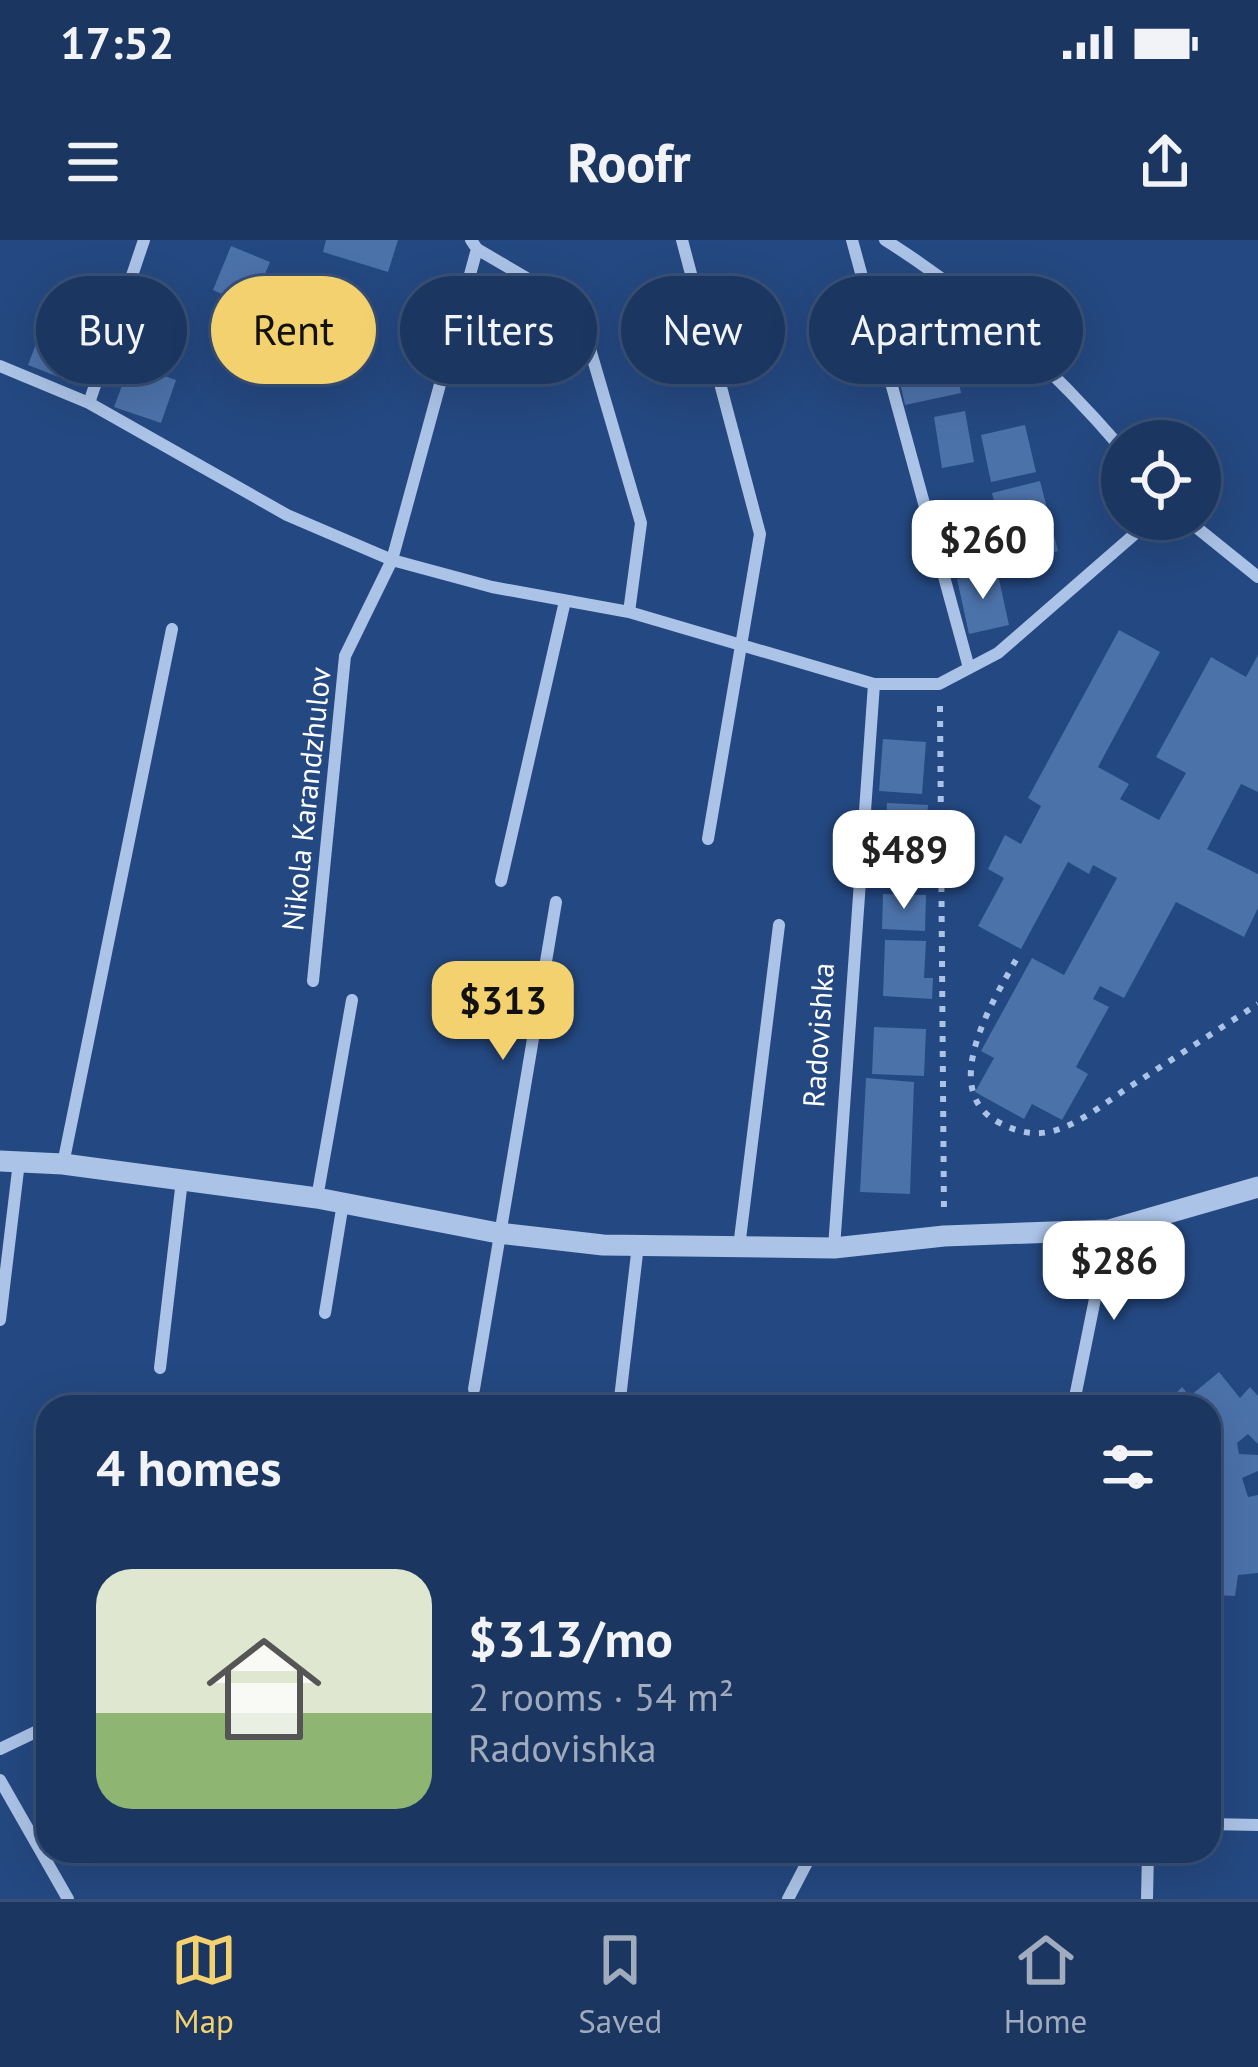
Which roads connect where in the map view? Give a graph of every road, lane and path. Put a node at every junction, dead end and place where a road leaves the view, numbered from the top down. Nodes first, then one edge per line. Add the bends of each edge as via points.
1 (145, 240) edge
2 (682, 240) edge
3 (852, 240) edge
4 (885, 240) edge
5 (474, 244) edge
6 (0, 366) edge
7 (89, 403) junction
8 (1101, 424) edge
9 (1128, 540) edge
10 (1212, 540) edge
11 (392, 560) junction
12 (1258, 577) edge
13 (565, 601) junction
14 (629, 612) junction
15 (172, 629) dead end
16 (741, 644) junction
17 (969, 668) junction
18 (874, 684) junction
19 (939, 684) junction
20 (708, 839) dead end
21 (501, 881) dead end
22 (556, 902) dead end
23 (778, 925) dead end
24 (1016, 960) dead end
25 (313, 981) dead end
26 (352, 1000) dead end
27 (1258, 1004) edge
28 (10, 1162) edge
29 (63, 1164) junction
30 (182, 1180) junction
31 (1258, 1187) edge
32 (316, 1198) junction
33 (344, 1203) junction
34 (1109, 1230) junction
35 (498, 1233) junction
36 (944, 1236) junction
37 (638, 1245) junction
38 (739, 1247) junction
39 (834, 1248) junction
40 (325, 1312) dead end
41 (0, 1320) edge
42 (160, 1368) dead end
43 (474, 1389) dead end
44 (620, 1395) edge
45 (1075, 1395) edge
46 (36, 1732) edge
47 (0, 1749) edge
48 (0, 1780) edge
49 (1221, 1824) edge
50 (1258, 1825) edge
51 (36, 1843) edge
52 (47, 1863) edge
53 (807, 1863) edge
54 (1148, 1863) edge
55 (68, 1899) edge
56 (788, 1899) edge
57 (1147, 1899) edge

1 - 7 street
2 - 16 street via 760,534
3 - 17 street
4 - 8 street via 992,317
5 - 11 street, Nikola Karandzhulov
5 - 14 street, Nikola Karandzhulov via 578,308 640,523
6 - 7 street
7 - 11 street via 287,515
9 - 17 street via 998,653
10 - 12 street
11 - 13 street
11 - 25 street, Nikola Karandzhulov via 346,656
13 - 14 street
13 - 21 street
14 - 16 street
15 - 29 street
16 - 18 street
16 - 20 street
17 - 19 street
18 - 19 street
18 - 39 street, Radovishka
19 - 36 path
22 - 35 street
23 - 38 street, Radovishka
24 - 27 path via 977,1039 971,1093 985,1115 1029,1134 1096,1109
26 - 32 street
28 - 29 street
28 - 41 street
29 - 30 street
30 - 32 street
30 - 42 street
31 - 34 street
32 - 33 street
33 - 35 street
33 - 40 street
34 - 36 street
34 - 45 street
35 - 37 street
35 - 43 street
36 - 39 street
37 - 38 street
37 - 44 street
38 - 39 street
46 - 47 street
48 - 51 street
49 - 50 street
52 - 55 street
53 - 56 street
54 - 57 street

